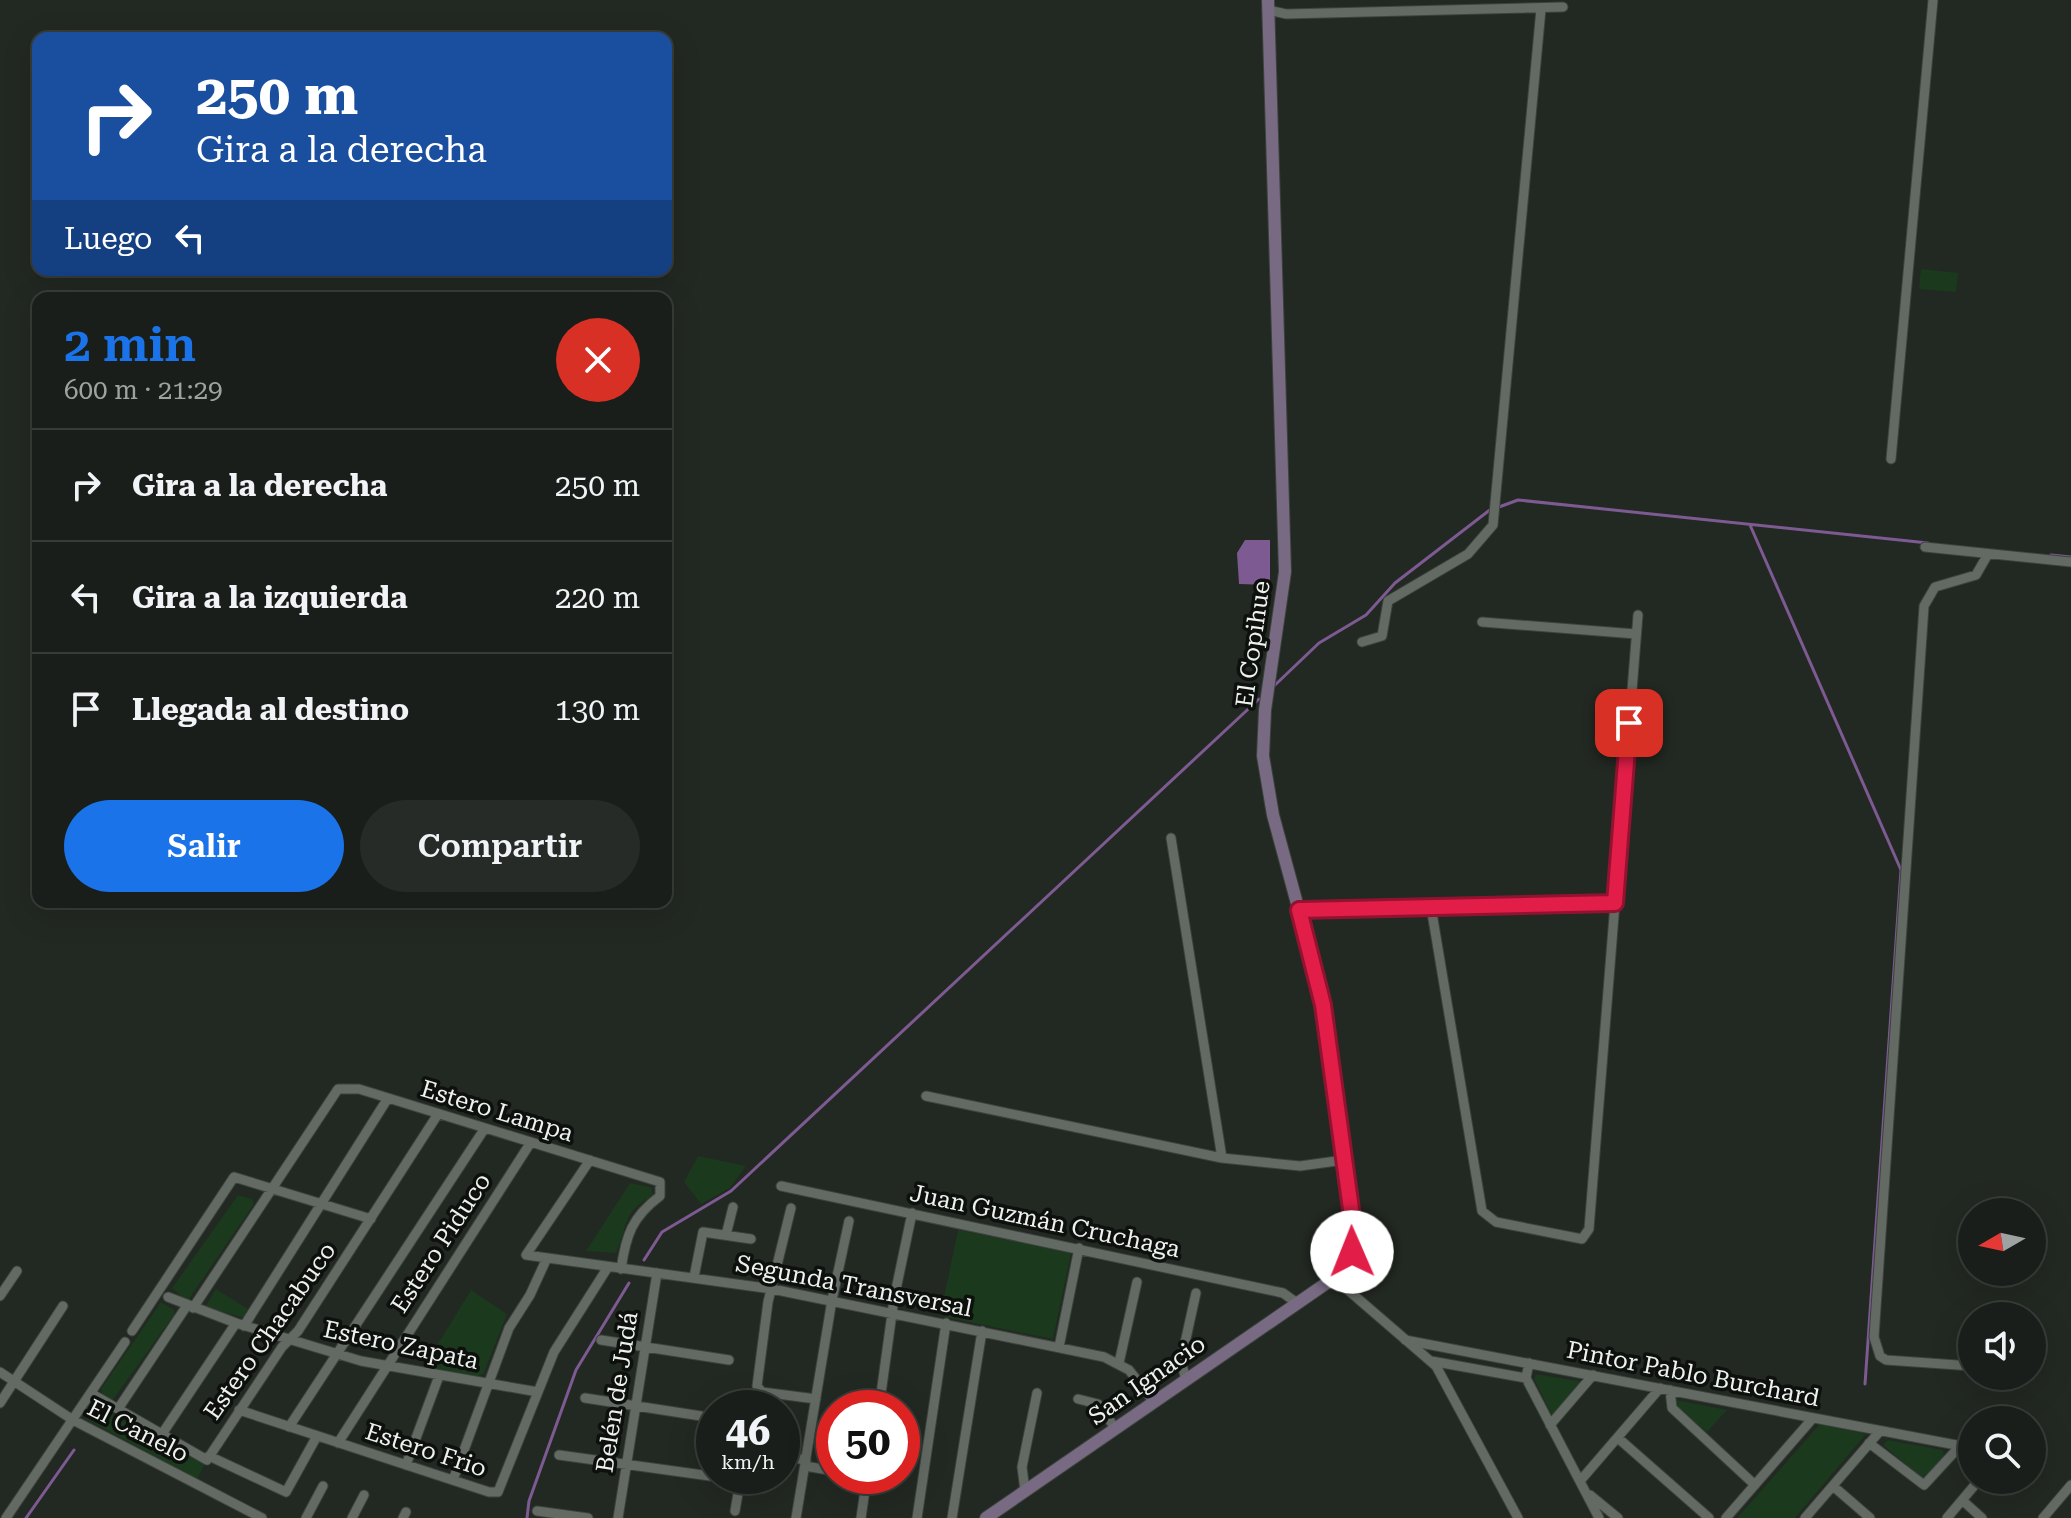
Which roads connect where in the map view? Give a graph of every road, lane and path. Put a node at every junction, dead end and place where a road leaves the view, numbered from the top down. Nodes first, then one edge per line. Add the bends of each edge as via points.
1 (1933, 0) edge
2 (1268, 5) edge
3 (1563, 7) dead end
4 (1541, 9) junction
5 (1891, 459) dead end
6 (1925, 547) dead end
7 (1988, 554) junction
8 (2071, 562) edge
9 (1638, 615) dead end
10 (1482, 622) dead end
11 (1636, 634) junction
12 (1362, 642) dead end
13 (1171, 838) dead end
14 (1615, 903) junction
15 (1431, 907) junction
16 (1299, 910) junction
17 (926, 1096) dead end
18 (388, 1098) junction
19 (438, 1114) junction
20 (485, 1128) junction
21 (531, 1142) junction
22 (1222, 1158) junction
23 (590, 1160) junction
24 (1344, 1160) junction
25 (781, 1186) dead end
26 (272, 1189) junction
27 (322, 1204) junction
28 (733, 1207) dead end
29 (791, 1208) dead end
30 (912, 1213) junction
31 (371, 1219) junction
32 (849, 1221) dead end
33 (726, 1235) junction
34 (751, 1239) dead end
35 (1079, 1248) junction
36 (547, 1258) junction
37 (608, 1267) junction
38 (621, 1269) junction
39 (17, 1271) dead end
40 (657, 1273) junction
41 (694, 1277) junction
42 (1334, 1278) junction
43 (1137, 1282) dead end
44 (772, 1289) junction
45 (1196, 1293) dead end
46 (0, 1296) edge
47 (168, 1297) dead end
48 (832, 1300) junction
49 (1297, 1303) junction
50 (63, 1306) dead end
51 (189, 1307) junction
52 (893, 1312) junction
53 (946, 1323) junction
54 (240, 1325) junction
55 (132, 1331) dead end
56 (982, 1331) junction
57 (289, 1339) junction
58 (601, 1340) dead end
59 (1405, 1340) junction
60 (125, 1342) dead end
61 (644, 1347) junction
62 (1059, 1347) junction
63 (336, 1354) junction
64 (729, 1360) dead end
65 (1431, 1361) junction
66 (1119, 1363) junction
67 (1529, 1363) junction
68 (1958, 1365) edge
69 (385, 1367) junction
70 (0, 1372) edge
71 (1593, 1375) junction
72 (439, 1376) junction
73 (1526, 1378) junction
74 (1186, 1380) junction
75 (14, 1381) junction
76 (487, 1384) junction
77 (1665, 1389) junction
78 (817, 1390) edge
79 (882, 1390) edge
80 (538, 1392) junction
81 (1037, 1393) dead end
82 (92, 1394) junction
83 (585, 1398) dead end
84 (816, 1399) joint
85 (1078, 1399) dead end
86 (1154, 1402) junction
87 (0, 1403) edge
88 (635, 1406) junction
89 (118, 1409) junction
90 (239, 1410) junction
91 (696, 1415) edge
92 (1813, 1418) junction
93 (73, 1420) junction
94 (1550, 1425) junction
95 (289, 1427) junction
96 (1115, 1428) junction
97 (1880, 1431) junction
98 (162, 1434) junction
99 (317, 1436) junction
100 (1618, 1438) junction
101 (338, 1443) junction
102 (1869, 1443) junction
103 (1958, 1446) edge
104 (1958, 1448) edge
105 (559, 1455) dead end
106 (209, 1456) junction
107 (800, 1461) edge
108 (805, 1463) junction
109 (626, 1464) junction
110 (406, 1465) junction
111 (816, 1466) edge
112 (696, 1474) edge
113 (453, 1480) junction
114 (1755, 1485) junction
115 (2071, 1485) edge
116 (323, 1486) dead end
117 (1582, 1486) junction
118 (1833, 1486) junction
119 (1025, 1491) junction
120 (738, 1494) edge
121 (864, 1494) edge
122 (1967, 1494) edge
123 (364, 1495) dead end
124 (1962, 1500) junction
125 (537, 1511) dead end
126 (735, 1511) dead end
127 (1004, 1512) edge
128 (6, 1518) edge
129 (262, 1518) edge
130 (306, 1518) edge
131 (352, 1518) edge
132 (588, 1518) edge
133 (618, 1518) edge
134 (796, 1518) edge
135 (861, 1518) edge
136 (917, 1518) edge
137 (952, 1518) edge
138 (986, 1518) edge
139 (1518, 1518) edge
140 (1599, 1518) edge
141 (1618, 1518) edge
142 (1709, 1518) edge
143 (1726, 1518) edge
144 (1805, 1518) edge
145 (1870, 1518) edge
146 (1947, 1518) edge
147 (1982, 1518) edge
148 (2043, 1518) edge

1 - 5 street
2 - 4 street via 1286,14
2 - 16 main road, El Copihue via 1285,572 1263,756
3 - 4 street
4 - 12 street via 1493,525 1468,554 1388,601 1382,636
6 - 7 street
7 - 8 street
7 - 68 street via 1976,575 1935,587 1924,606 1874,1337 1886,1360
9 - 11 street
10 - 11 street
11 - 14 street
13 - 22 street
14 - 15 street
14 - 15 street via 1589,1229 1578,1239 1496,1222 1480,1207
15 - 16 street
16 - 24 main road, El Copihue via 1323,1005
17 - 22 street
18 - 19 street, Estero Lampa
18 - 26 street, Estero Lampa via 338,1089
18 - 27 street
19 - 20 street, Estero Lampa
19 - 31 street, Estero Chacabuco
20 - 21 street, Estero Lampa
20 - 63 street
21 - 23 street, Estero Lampa
21 - 69 street, Estero Piduco
22 - 24 street via 1300,1166
23 - 36 street, Segunda Transversal via 526,1255
23 - 38 street, Estero Lampa via 662,1185 660,1196 630,1227
24 - 42 main road, El Copihue via 1354,1244
25 - 30 street, Juan Guzmán Cruchaga
26 - 27 street
26 - 51 street
26 - 55 street via 234,1177
27 - 31 street
27 - 54 street
28 - 33 street
29 - 44 street
30 - 35 street, Juan Guzmán Cruchaga
30 - 52 street
31 - 57 street, Estero Chacabuco
32 - 48 street
33 - 34 street
33 - 41 street via 703,1232
35 - 49 street, Juan Guzmán Cruchaga via 1283,1293
35 - 62 street
36 - 37 street, Segunda Transversal
36 - 76 street via 509,1328
37 - 38 street, Segunda Transversal
37 - 80 street, Estero Frio via 557,1347
38 - 40 street, Segunda Transversal
39 - 46 street
40 - 41 street, Segunda Transversal
40 - 61 street, Belén de Judá
41 - 44 street, Segunda Transversal
42 - 49 main road, San Ignacio
42 - 59 street
43 - 66 street
44 - 48 street, Segunda Transversal
44 - 84 street via 758,1389
45 - 74 street via 1181,1361
47 - 51 street, Estero Zapata
48 - 52 street, Segunda Transversal
48 - 78 street
49 - 74 main road, San Ignacio
50 - 75 street
51 - 54 street, Estero Zapata
51 - 89 street
52 - 53 street, Segunda Transversal
52 - 79 street
53 - 56 street, Segunda Transversal
53 - 136 street
54 - 57 street, Estero Zapata
54 - 98 street
56 - 62 street, Segunda Transversal
56 - 137 street
57 - 63 street, Estero Zapata
57 - 90 street, Estero Chacabuco
58 - 61 street
59 - 65 street
59 - 67 street, Pintor Pablo Burchard
60 - 82 street
61 - 64 street
61 - 88 street, Belén de Judá
62 - 66 street, Segunda Transversal
63 - 69 street, Estero Zapata
63 - 95 street
65 - 73 street
65 - 139 street
66 - 86 street
67 - 71 street, Pintor Pablo Burchard
67 - 73 street
69 - 72 street, Estero Zapata
69 - 101 street, Estero Piduco
70 - 75 street, El Canelo
71 - 77 street, Pintor Pablo Burchard
71 - 94 street
72 - 76 street, Estero Zapata
72 - 110 street
73 - 94 street
74 - 86 main road, San Ignacio
75 - 87 street
75 - 93 street, El Canelo
76 - 80 street, Estero Zapata
76 - 113 street
77 - 92 street, Pintor Pablo Burchard
77 - 100 street
77 - 114 street via 1672,1408
80 - 113 street, Estero Frio via 498,1492
81 - 119 street via 1022,1467
82 - 89 street, Estero Chacabuco
82 - 93 street
83 - 88 street
84 - 108 street
85 - 96 street via 1098,1404
86 - 96 main road, San Ignacio
88 - 91 street
88 - 109 street, Belén de Judá
89 - 98 street, Estero Chacabuco
90 - 95 street, Estero Frio
90 - 106 street, Estero Chacabuco
92 - 97 street, Pintor Pablo Burchard
92 - 114 street
93 - 128 street
93 - 129 street, El Canelo
94 - 117 street
95 - 99 street, Estero Frio
96 - 119 main road, San Ignacio
97 - 102 street
97 - 103 street, Pintor Pablo Burchard
98 - 106 street, Estero Chacabuco via 207,1460
99 - 101 street, Estero Frio
99 - 106 street via 286,1492
100 - 117 street
100 - 142 street
101 - 110 street, Estero Frio
102 - 104 street via 1924,1485
102 - 118 street
105 - 109 street
107 - 108 street
108 - 111 street
108 - 134 street
109 - 112 street
109 - 133 street, Belén de Judá
110 - 113 street, Estero Frio
114 - 143 street
115 - 148 street
116 - 130 street
117 - 140 street
117 - 141 street
118 - 144 street
118 - 145 street
119 - 127 main road, San Ignacio
120 - 126 street
121 - 135 street
122 - 124 street
123 - 131 street
124 - 146 street
124 - 147 street
125 - 132 street
127 - 138 main road, San Ignacio

